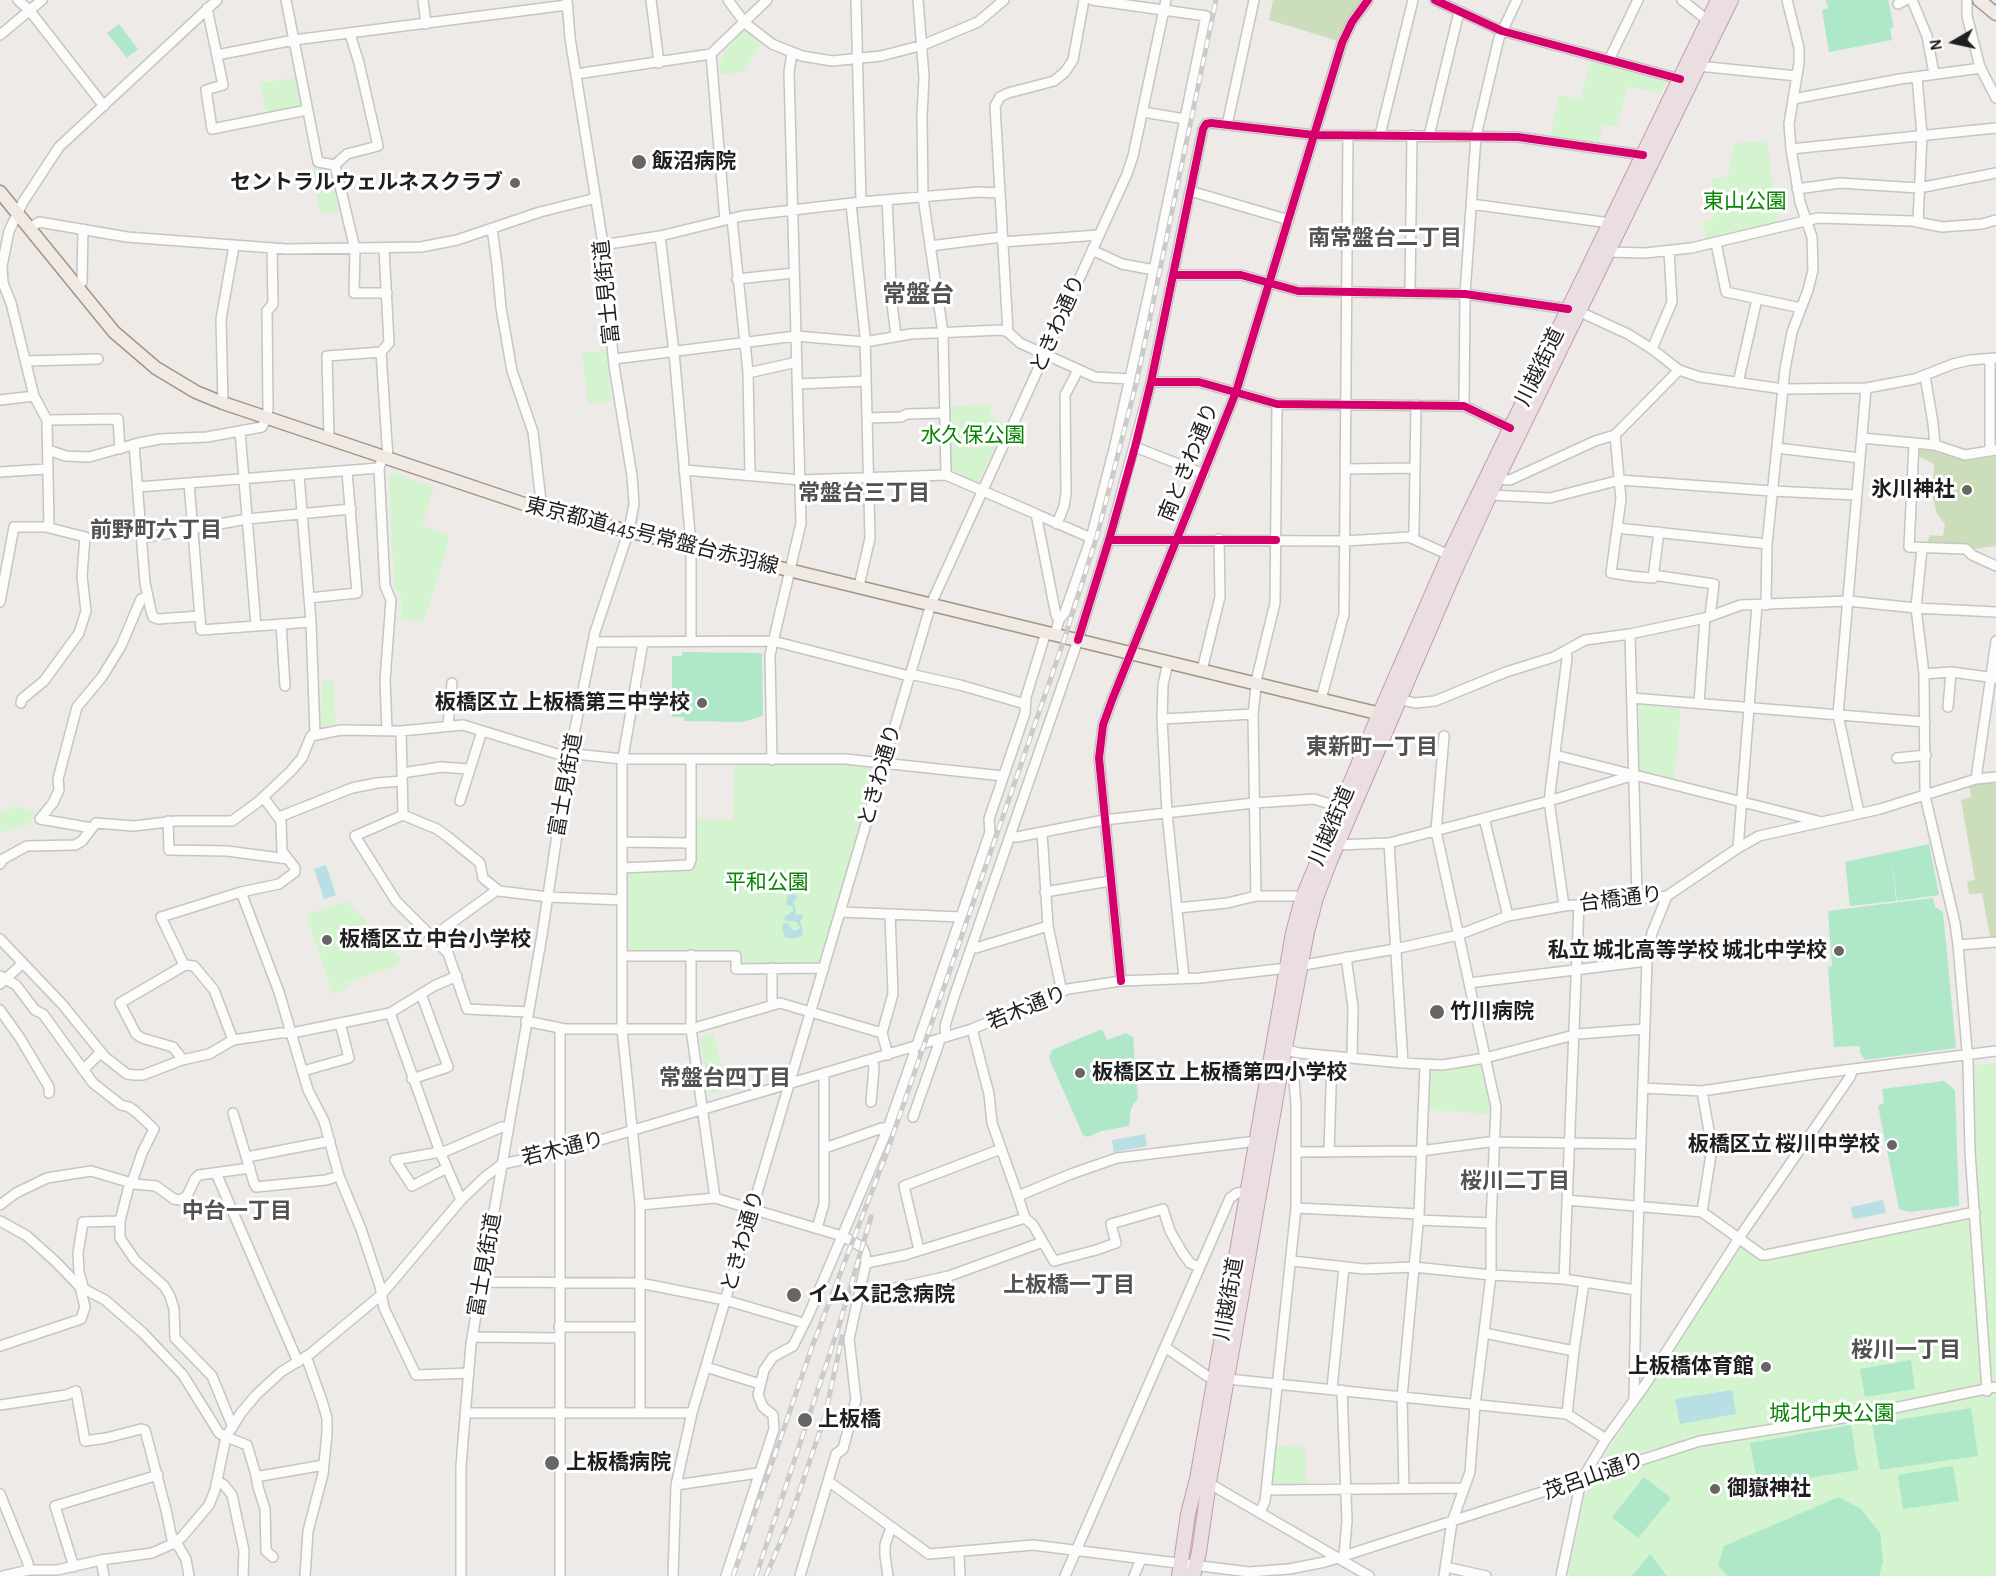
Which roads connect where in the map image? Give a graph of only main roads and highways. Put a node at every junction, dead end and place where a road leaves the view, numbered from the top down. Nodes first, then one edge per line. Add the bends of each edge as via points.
1 (1718, 0) edge
2 (1731, 0) edge
3 (1978, 0) edge
4 (1996, 14) edge
5 (1712, 24) junction
6 (0, 192) edge
7 (1574, 311) junction
8 (1394, 698) junction
9 (1386, 715) junction
10 (1294, 967) junction
11 (1279, 1049) junction
12 (1254, 1193) junction
13 (1203, 1480) junction
14 (1180, 1569) edge
15 (1195, 1570) edge

1 - 5 highway, 川越街道
2 - 5 highway, 川越街道
3 - 4 main road
5 - 7 highway, 川越街道 via 1680,79 1610,223
5 - 7 highway, 川越街道 via 1698,66 1609,252
6 - 9 main road, 東京都道445号常盤台赤羽線 via 114,332 176,381 223,403 329,438 383,461 542,510
7 - 8 highway, 川越街道
7 - 8 highway, 川越街道 via 1510,428 1449,555
8 - 9 highway, 川越街道
9 - 10 highway, 川越街道
9 - 10 highway, 川越街道 via 1340,807 1302,899
10 - 11 highway, 川越街道
11 - 12 highway, 川越街道 via 1257,1142
11 - 12 highway, 川越街道 via 1281,1069
12 - 13 highway, 川越街道
13 - 14 highway, 川越街道 via 1188,1514
13 - 15 highway, 川越街道

